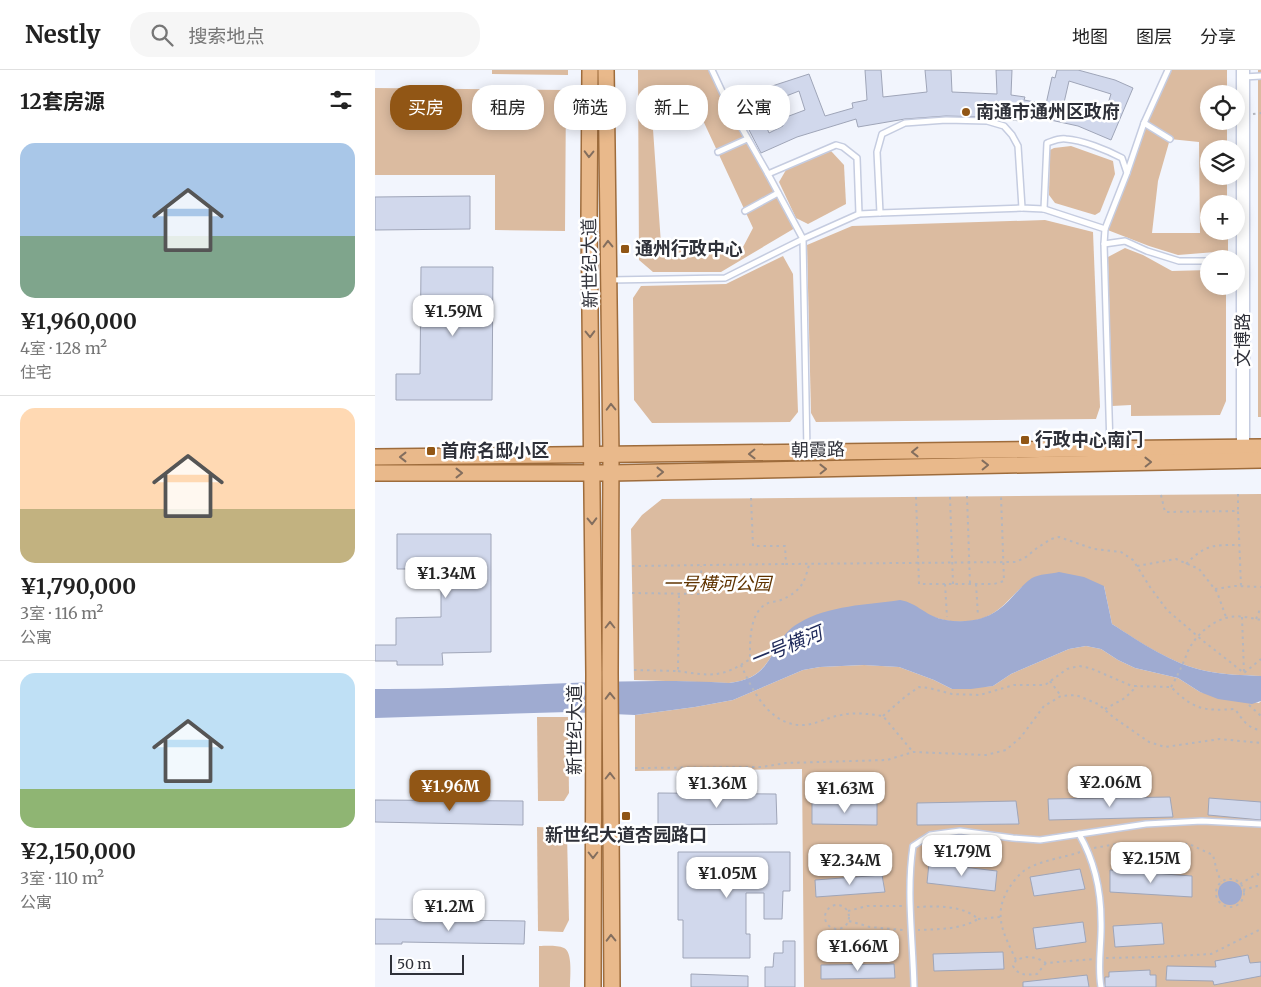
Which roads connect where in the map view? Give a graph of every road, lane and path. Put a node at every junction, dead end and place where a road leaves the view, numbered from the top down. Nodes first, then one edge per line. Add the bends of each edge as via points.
1 (590, 70) edge
2 (606, 70) edge
3 (712, 70) edge
4 (1168, 70) edge
5 (1243, 74) edge
6 (1261, 76) edge
7 (1144, 123) junction
8 (747, 139) junction
9 (1170, 139) dead end
10 (718, 152) dead end
11 (1127, 173) junction
12 (768, 174) junction
13 (778, 193) junction
14 (1022, 208) junction
15 (1044, 209) junction
16 (745, 212) dead end
17 (880, 213) junction
18 (859, 214) junction
19 (1105, 229) junction
20 (803, 240) junction
21 (1103, 244) junction
22 (1240, 250) edge
23 (1200, 261) edge
24 (609, 280) junction
25 (1241, 295) edge
26 (1261, 447) edge
27 (1110, 449) junction
28 (807, 453) junction
29 (1243, 454) junction
30 (592, 456) junction
31 (611, 456) junction
32 (375, 457) edge
33 (1261, 460) edge
34 (375, 473) edge
35 (592, 473) junction
36 (611, 473) junction
37 (1238, 494) dead end
38 (1161, 495) dead end
39 (967, 496) dead end
40 (1001, 496) dead end
41 (916, 497) dead end
42 (950, 497) dead end
43 (751, 498) dead end
44 (1238, 511) junction
45 (1240, 544) junction
46 (918, 563) junction
47 (952, 563) junction
48 (970, 563) junction
49 (1003, 563) junction
50 (786, 564) junction
51 (1186, 564) junction
52 (809, 565) junction
53 (632, 566) dead end
54 (701, 566) junction
55 (1137, 566) junction
56 (945, 584) junction
57 (953, 584) junction
58 (970, 584) junction
59 (976, 584) junction
60 (1241, 586) junction
61 (1261, 587) edge
62 (1215, 589) junction
63 (633, 593) dead end
64 (679, 594) junction
65 (1261, 607) edge
66 (978, 616) dead end
67 (947, 617) dead end
68 (1242, 617) junction
69 (1226, 618) junction
70 (1257, 619) junction
71 (1261, 620) edge
72 (1197, 636) junction
73 (1261, 659) edge
74 (741, 665) junction
75 (634, 670) dead end
76 (678, 671) junction
77 (1244, 673) junction
78 (1049, 681) junction
79 (1137, 686) junction
80 (1171, 687) junction
81 (1061, 696) junction
82 (1249, 705) dead end
83 (1104, 709) junction
84 (883, 716) junction
85 (1261, 716) edge
86 (1261, 730) edge
87 (1261, 743) edge
88 (913, 752) junction
89 (635, 768) dead end
90 (1261, 824) edge
91 (1079, 834) junction
92 (1088, 850) junction
93 (1261, 876) edge
94 (1221, 882) junction
95 (1240, 884) junction
96 (1261, 887) edge
97 (1243, 890) junction
98 (1000, 917) junction
99 (978, 919) dead end
100 (844, 927) joint
101 (1261, 929) edge
102 (1099, 958) junction
103 (1016, 960) junction
104 (1046, 963) junction
105 (593, 987) edge
106 (612, 987) edge
107 (914, 987) edge
108 (1101, 987) edge

1 -> 30 main road, 新世纪大道
24 -> 2 main road, 新世纪大道
3 - 8 lane
4 - 7 lane
5 - 6 lane
5 - 22 street, 文博路
7 - 9 lane
7 - 11 lane
8 - 10 lane
8 - 12 lane
11 - 15 lane via 1122,158 1108,150 1056,139 1047,144
11 - 19 lane
12 - 13 lane
12 - 18 lane via 836,145 843,147 857,158
13 - 16 lane
13 - 20 lane
14 - 15 lane
14 - 17 lane
14 - 17 lane via 1018,146 1005,126 987,121 946,120 905,123 882,134 877,152
15 - 19 lane
17 - 18 lane
18 - 20 lane
19 - 21 lane
20 - 24 lane via 725,278
20 - 28 lane
21 - 23 lane via 1125,241 1179,261
21 - 27 lane
31 -> 24 main road, 新世纪大道
25 - 29 street, 文博路
26 - 29 main road, 朝霞路
27 -> 28 main road, 朝霞路
27 - 29 main road, 朝霞路
28 -> 31 main road, 朝霞路
29 - 33 main road, 朝霞路
36 -> 29 main road, 朝霞路
30 - 31 main road, 朝霞路
30 -> 32 main road, 朝霞路
30 - 35 main road, 新世纪大道
31 - 36 main road, 新世纪大道
34 -> 35 main road, 朝霞路
35 - 36 main road, 朝霞路
35 -> 105 main road, 新世纪大道
106 -> 36 main road, 新世纪大道
37 - 44 path
38 - 44 path via 1165,512
39 - 48 path
40 - 49 path
41 - 46 path
42 - 47 path
43 - 50 path via 753,546 785,546
44 - 45 path
45 - 51 path via 1212,545
45 - 60 path
46 - 47 path
46 - 52 path
46 - 56 path via 919,584
47 - 48 path
47 - 57 path
48 - 49 path
48 - 58 path
49 - 55 path via 1026,558 1051,539 1059,537 1094,549 1121,552
49 - 59 path via 1004,580 994,584
50 - 52 path
50 - 54 path
51 - 55 path via 1176,559
51 - 62 path via 1199,569
52 - 74 path via 805,583 780,601 767,603 760,610 753,625 750,659
53 - 54 path
54 - 64 path via 702,594
55 - 72 path via 1167,610
56 - 57 path
56 - 67 path
57 - 58 path
58 - 59 path
59 - 66 path
60 - 61 path
60 - 62 path
62 - 69 path
63 - 64 path
64 - 76 path
65 - 70 path
68 - 69 path
68 - 70 path
68 - 77 path
69 - 72 path
70 - 71 path
72 - 77 path
72 - 80 path
73 - 77 path
74 - 76 path via 725,673
74 - 84 path via 763,704 787,723 802,725 841,714
75 - 76 path
78 - 79 path via 1067,669 1079,666
78 - 81 path
78 - 84 path via 1045,685 1014,685 980,695 919,688
79 - 80 path
79 - 83 path via 1125,698
80 - 86 path via 1197,707 1235,709 1244,722
81 - 83 path via 1077,695
81 - 88 path via 1044,706 1021,737 1006,750 986,755
82 - 85 path
83 - 87 path via 1149,742 1165,747 1220,739
84 - 88 path
88 - 89 path via 887,760 786,763 762,767
90 - 91 lane via 1201,821
91 - 92 lane
91 - 107 lane via 1040,840 960,831 930,835 913,846 910,907
92 - 94 path via 1117,844 1189,844 1213,855
92 - 98 path via 1024,870 1007,892 1000,907
92 - 102 lane via 1098,884 1101,912
93 - 95 path via 1257,874
94 - 95 path via 1231,879
94 - 97 path via 1216,890 1217,897 1227,906 1239,903
95 - 97 path
96 - 97 path
98 - 99 path
98 - 103 path
100 - 100 path via 836,929 829,926 825,914 833,905 848,911 849,921
101 - 102 path via 1211,954
102 - 104 path
102 - 108 lane
103 - 104 path via 1037,958
103 - 104 path via 1013,966 1025,975 1037,974

